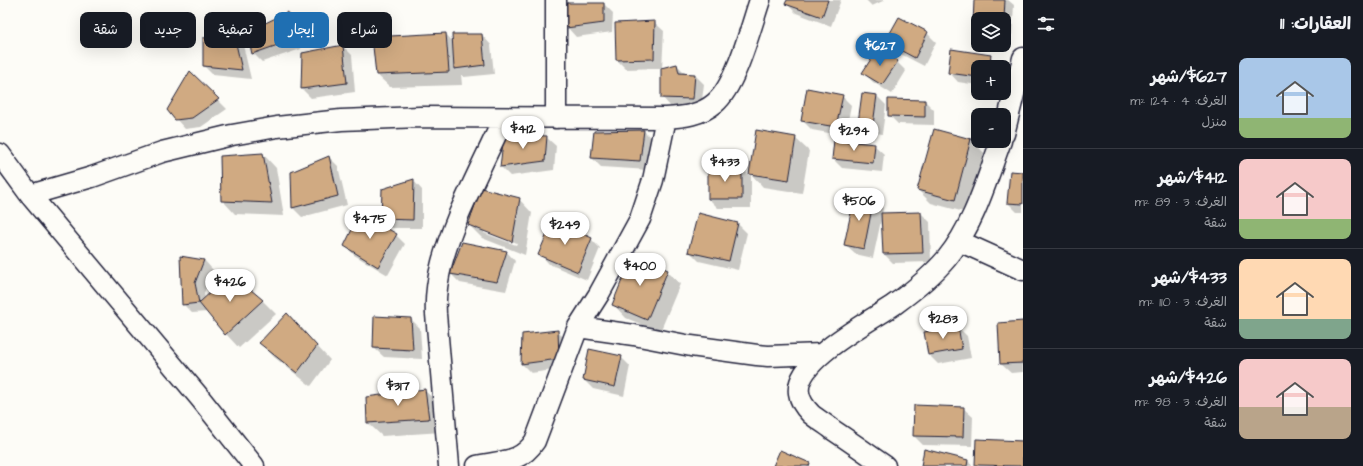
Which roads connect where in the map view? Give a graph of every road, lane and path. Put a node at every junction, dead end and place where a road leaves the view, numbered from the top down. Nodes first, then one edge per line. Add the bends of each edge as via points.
1 (556, 0) edge
2 (760, 0) edge
3 (1023, 58) edge
4 (504, 118) junction
5 (556, 118) junction
6 (666, 118) junction
7 (1011, 121) edge
8 (1002, 148) edge
9 (0, 154) edge
10 (30, 195) junction
11 (959, 241) junction
12 (1023, 270) edge
13 (578, 327) junction
14 (822, 354) junction
15 (254, 466) edge
16 (449, 466) edge
17 (477, 466) edge
18 (885, 466) edge

1 - 5 street
2 - 6 street via 726,93 715,104 700,112
3 - 7 street
4 - 5 street
4 - 10 street via 420,117 341,120 278,127 177,148
4 - 16 street via 445,248 437,287 435,302
5 - 6 street
6 - 13 street via 653,180 640,219
8 - 11 street via 973,216
9 - 10 street
10 - 15 street
11 - 12 street
11 - 14 street via 933,274 914,290
13 - 14 street via 757,355
13 - 17 street via 535,441 529,450 516,458
14 - 18 street via 802,377 799,390 801,401 811,414

